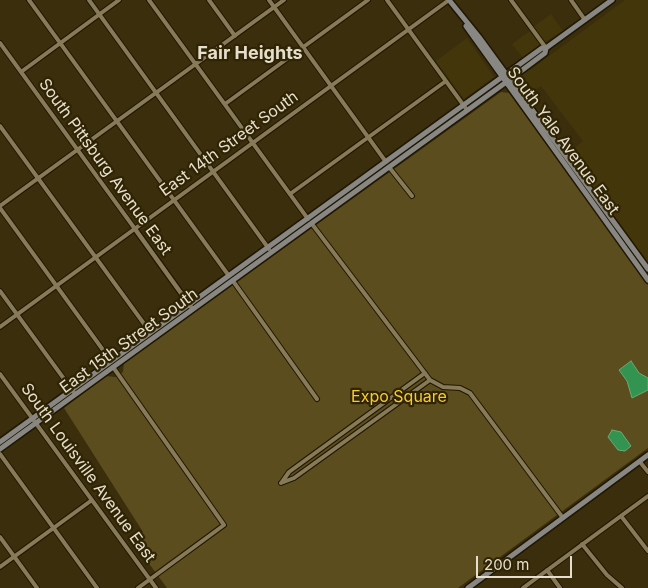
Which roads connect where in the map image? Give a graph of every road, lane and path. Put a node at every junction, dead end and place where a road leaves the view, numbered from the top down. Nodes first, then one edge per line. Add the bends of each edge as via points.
1 (29, 0) edge
2 (89, 0) edge
3 (119, 0) edge
4 (149, 0) edge
5 (209, 0) edge
6 (269, 0) edge
7 (284, 0) edge
8 (368, 0) edge
9 (387, 0) edge
10 (449, 0) edge
11 (511, 0) edge
12 (571, 0) edge
13 (612, 0) edge
14 (274, 7) junction
15 (99, 14) junction
16 (585, 20) junction
17 (409, 29) junction
18 (235, 36) junction
19 (0, 43) edge
20 (60, 43) junction
21 (303, 47) junction
22 (546, 48) junction
23 (196, 64) junction
24 (21, 72) junction
25 (506, 79) junction
26 (446, 81) junction
27 (332, 86) junction
28 (156, 93) junction
29 (224, 104) junction
30 (465, 108) junction
31 (117, 121) junction
32 (0, 126) edge
33 (369, 137) junction
34 (554, 139) junction
35 (253, 143) junction
36 (549, 143) junction
37 (77, 150) junction
38 (388, 165) junction
39 (213, 172) junction
40 (38, 178) junction
41 (290, 194) junction
42 (412, 196) dead end
43 (174, 200) junction
44 (595, 201) junction
45 (0, 207) edge
46 (310, 221) junction
47 (135, 229) junction
48 (270, 250) junction
49 (96, 257) junction
50 (639, 262) junction
51 (648, 269) edge
52 (231, 279) junction
53 (648, 280) edge
54 (56, 286) junction
55 (0, 291) edge
56 (192, 308) junction
57 (17, 314) junction
58 (0, 327) edge
59 (152, 335) junction
60 (112, 364) junction
61 (425, 373) junction
62 (0, 374) edge
63 (430, 380) junction
64 (73, 392) junction
65 (317, 399) dead end
66 (34, 420) junction
67 (0, 442) edge
68 (0, 449) edge
69 (0, 454) edge
70 (648, 456) edge
71 (640, 462) junction
72 (648, 472) edge
73 (648, 496) edge
74 (92, 500) junction
75 (620, 516) junction
76 (564, 518) junction
77 (54, 528) junction
78 (0, 537) edge
79 (582, 544) junction
80 (648, 551) edge
81 (14, 556) junction
82 (0, 566) edge
83 (547, 570) junction
84 (150, 579) junction
85 (37, 588) edge
86 (97, 588) edge
87 (138, 588) edge
88 (156, 588) edge
89 (468, 588) edge
90 (523, 588) edge
91 (560, 588) edge
92 (622, 588) edge

1 - 20 street
2 - 15 street
3 - 15 street
4 - 23 street
5 - 18 street
6 - 14 street
7 - 14 street
8 - 21 street
9 - 17 street
10 - 17 street, East 14th Street South
10 - 25 main road, South Yale Avenue East
11 - 22 street
12 - 16 street
13 - 16 main road
14 - 18 street
14 - 21 street
15 - 20 street
15 - 28 street
16 - 22 main road
17 - 26 street
17 - 27 street, East 14th Street South
18 - 23 street
19 - 24 street, South Pittsburg Avenue East
20 - 24 street
20 - 31 street
21 - 27 street
21 - 29 street
22 - 25 main road
23 - 28 street
23 - 29 street
24 - 37 street, South Pittsburg Avenue East
25 - 30 main road
25 - 34 main road, South Yale Avenue East
25 - 36 main road, South Yale Avenue East
26 - 30 street
26 - 33 street
27 - 33 street
27 - 35 street, East 14th Street South
28 - 31 street
28 - 39 street
29 - 35 street
30 - 38 main road
31 - 37 street
31 - 43 street
32 - 40 street
33 - 38 street
33 - 41 street
34 - 36 main road
34 - 44 main road, South Yale Avenue East
35 - 39 street, East 14th Street South
35 - 41 street
36 - 44 main road, South Yale Avenue East
37 - 40 street
37 - 47 street, South Pittsburg Avenue East
38 - 42 street
38 - 46 main road
39 - 43 street, East 14th Street South
39 - 48 street
40 - 45 street
40 - 49 street
41 - 46 street
43 - 47 street, East 14th Street South
43 - 52 street
44 - 50 main road, South Yale Avenue East
45 - 54 street
46 - 48 main road
46 - 61 street
47 - 49 street, East 14th Street South
47 - 56 street, South Pittsburg Avenue East
48 - 52 main road, East 15th Street South
48 - 52 main road, East 15th Street South via 249,262
49 - 54 street, East 14th Street South
49 - 59 street
50 - 51 main road, South Yale Avenue East
50 - 53 main road, South Yale Avenue East
52 - 56 main road, East 15th Street South
52 - 65 street
54 - 57 street, East 14th Street South
54 - 60 street
55 - 57 street
56 - 59 main road, East 15th Street South
57 - 58 street, East 14th Street South
57 - 64 street
59 - 60 main road, East 15th Street South
60 - 64 main road, East 15th Street South
60 - 84 street via 224,525
61 - 63 street
61 - 63 street via 289,472 281,483 294,478
62 - 66 street, South Louisville Avenue East
63 - 76 street via 443,387 470,392
64 - 66 main road, East 15th Street South
66 - 67 main road, East 15th Street South
66 - 68 main road, East 15th Street South
66 - 74 street, South Louisville Avenue East
69 - 77 street
70 - 71 main road
71 - 72 street
71 - 76 main road
73 - 75 street
74 - 77 street
74 - 84 street, South Louisville Avenue East
75 - 79 street
75 - 80 street
76 - 89 main road
77 - 81 street
77 - 86 street
78 - 81 street
79 - 83 street
79 - 92 street via 607,576
81 - 82 street
81 - 85 street
83 - 90 street
83 - 91 street
84 - 87 street
84 - 88 street, South Louisville Avenue East

